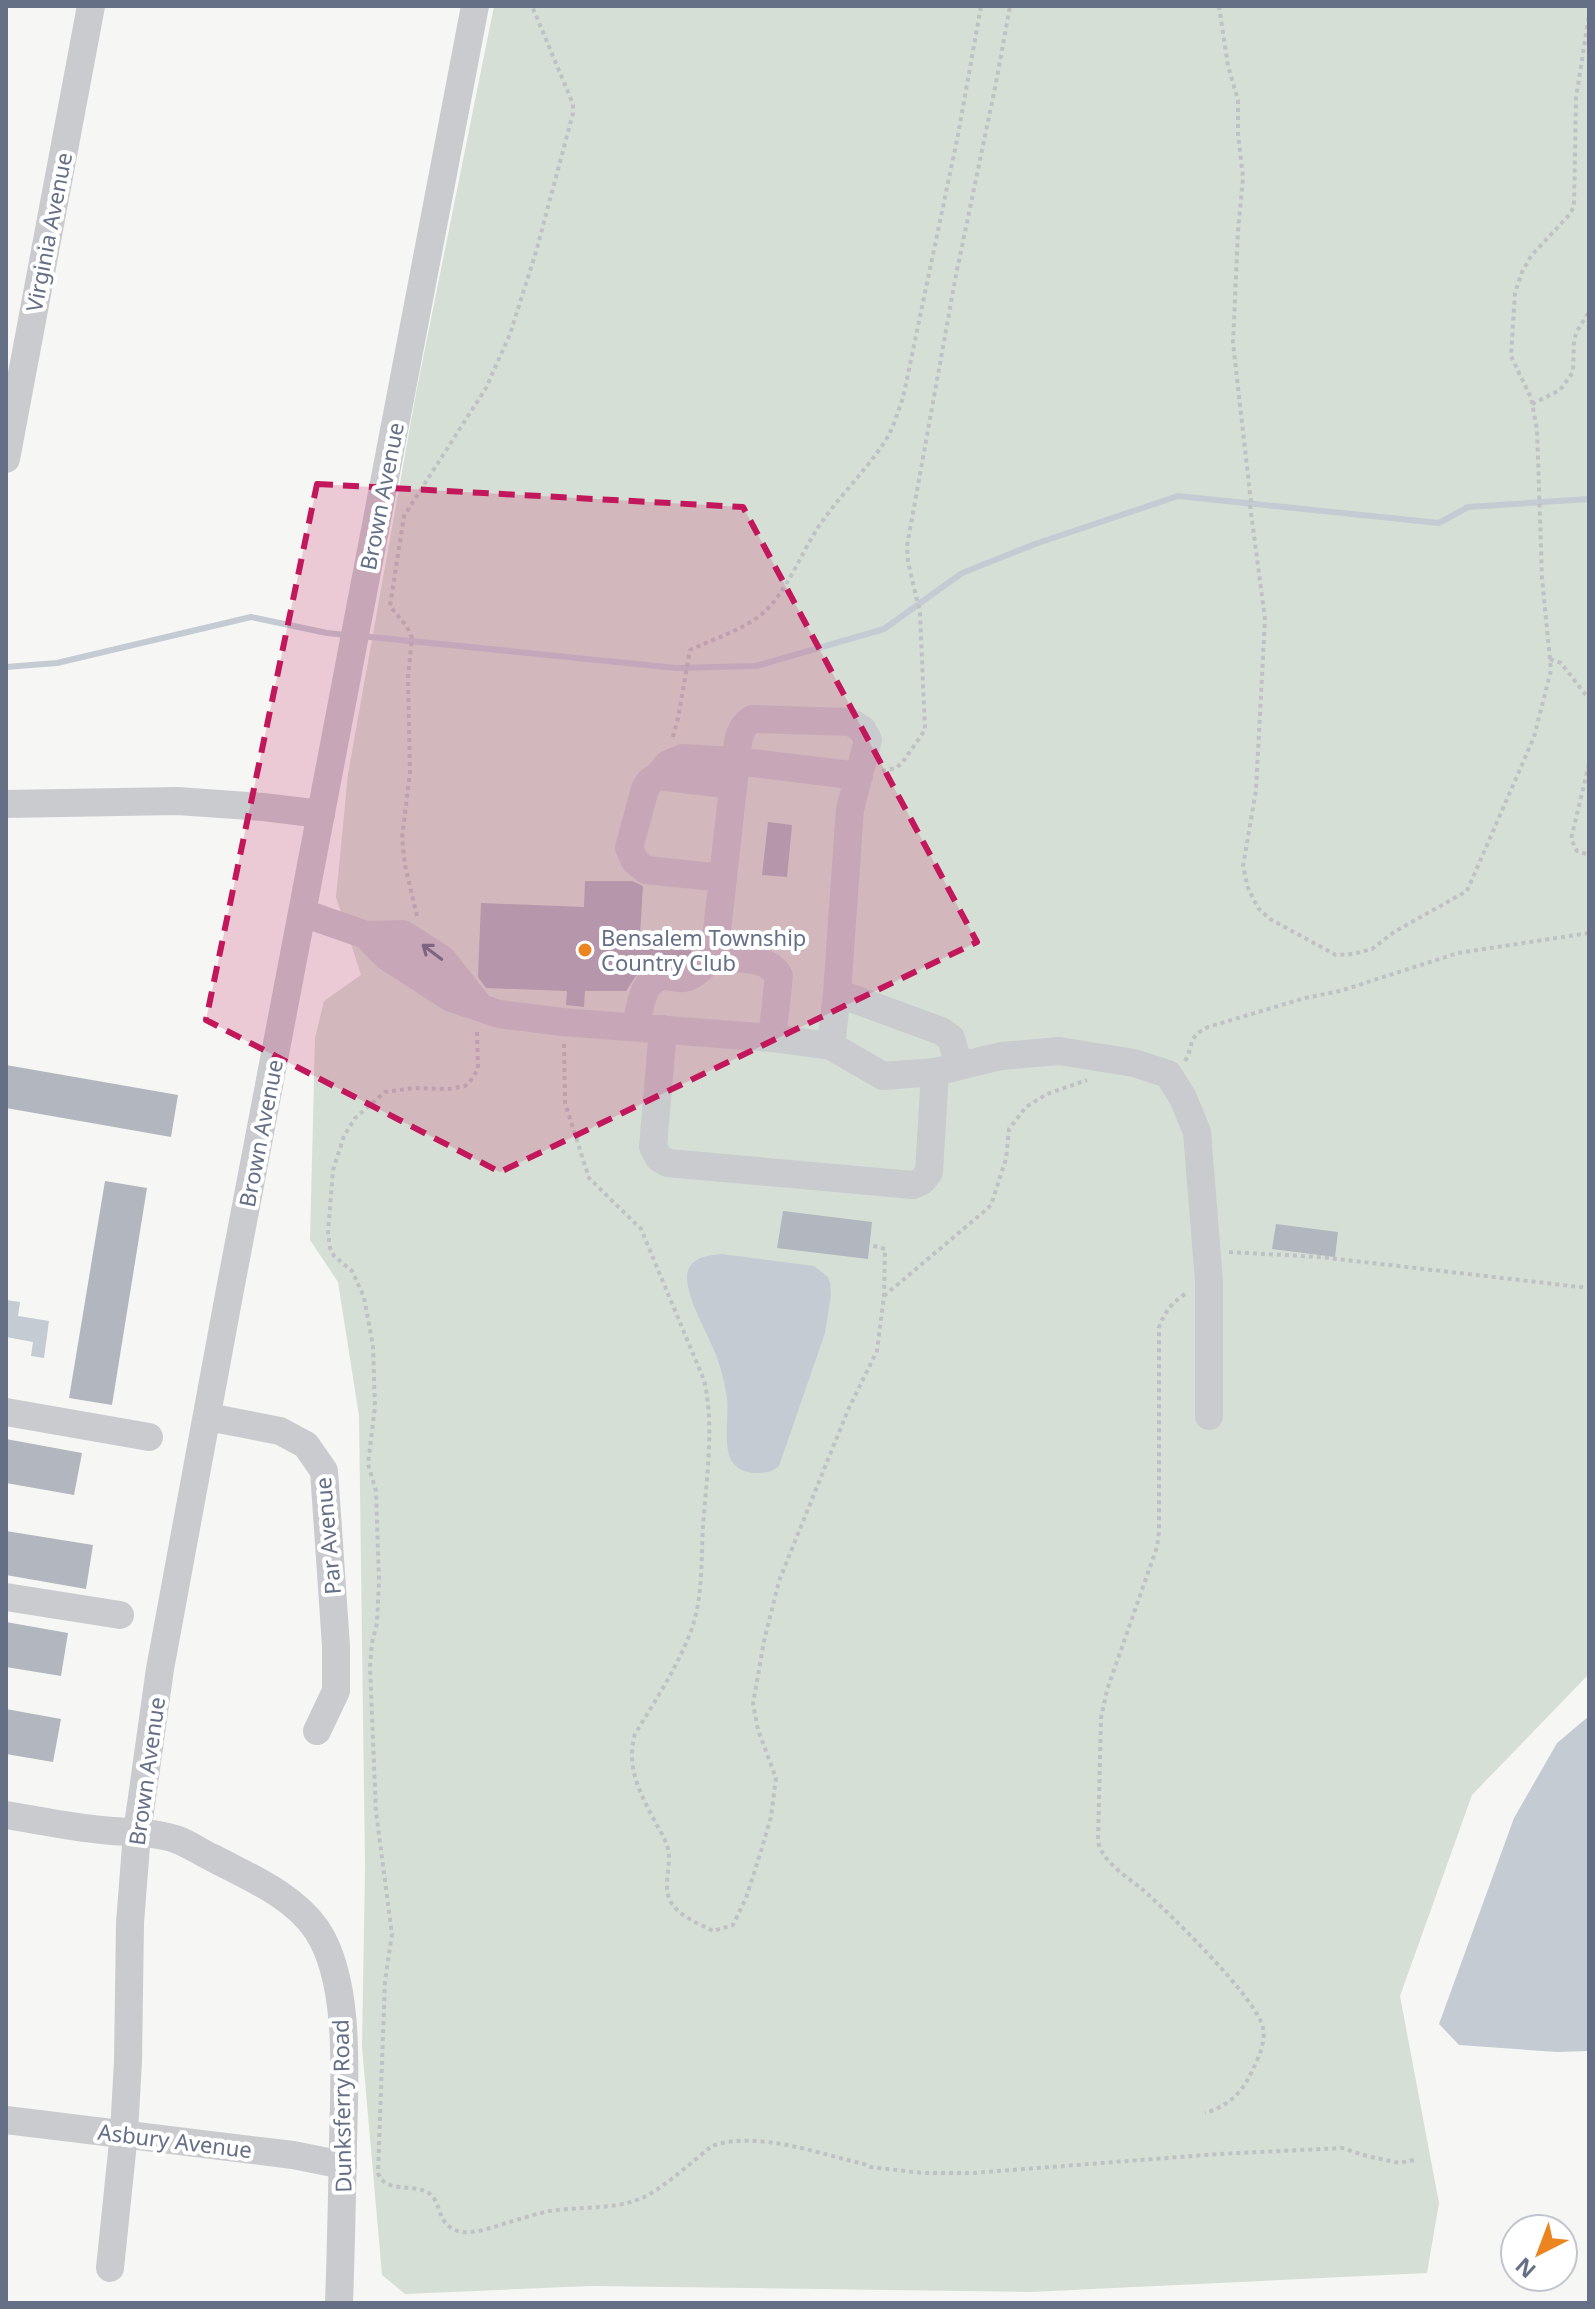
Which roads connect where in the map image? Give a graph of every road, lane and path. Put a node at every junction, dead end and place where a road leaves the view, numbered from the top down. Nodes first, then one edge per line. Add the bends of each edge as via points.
1 (91, 6) edge
2 (475, 6) edge
3 (532, 6) edge
4 (981, 6) edge
5 (1010, 6) edge
6 (1219, 6) edge
7 (1589, 15) edge
8 (1589, 312) edge
9 (1532, 404) junction
10 (6, 459) edge
11 (1550, 659) junction
12 (1589, 699) edge
13 (672, 742) dead end
14 (1589, 764) edge
15 (734, 773) junction
16 (859, 776) junction
17 (6, 804) edge
18 (321, 814) junction
19 (1589, 855) edge
20 (723, 878) junction
21 (303, 913) junction
22 (1589, 933) edge
23 (366, 935) junction
24 (424, 945) junction
25 (714, 957) junction
26 (837, 993) junction
27 (480, 1006) junction
28 (563, 1022) junction
29 (649, 1028) junction
30 (772, 1038) junction
31 (831, 1046) junction
32 (947, 1069) junction
33 (1168, 1074) junction
34 (1091, 1079) dead end
35 (870, 1245) dead end
36 (1207, 1251) junction
37 (1209, 1281) junction
38 (1589, 1288) edge
39 (884, 1296) junction
40 (6, 1412) edge
41 (1209, 1416) dead end
42 (208, 1417) junction
43 (149, 1437) dead end
44 (6, 1597) edge
45 (120, 1615) dead end
46 (317, 1731) dead end
47 (6, 1815) edge
48 (137, 1833) junction
49 (1205, 2113) dead end
50 (6, 2120) edge
51 (124, 2133) junction
52 (1414, 2160) dead end
53 (343, 2165) junction
54 (110, 2268) dead end
55 (339, 2303) edge

1 - 10 street, Virginia Avenue
2 - 18 street, Brown Avenue
3 - 24 path via 573,113 510,334 486,388 404,516 390,606 412,638 410,772 402,838
4 - 13 path via 903,398 889,436 817,528 764,612 690,650
5 - 16 path via 907,546 920,613 925,730 896,768
6 - 11 path via 1238,100 1243,178 1233,343 1265,631 1256,790 1243,866 1258,908 1336,955 1353,954 1372,949 1467,891 1534,737
7 - 9 path via 1576,98 1574,206 1531,256 1515,293 1511,356
8 - 9 path via 1574,340 1573,372 1560,390
9 - 11 path
11 - 12 path via 1561,663
14 - 19 path via 1571,839 1577,851
15 - 16 street
15 - 16 street via 740,733 752,719 850,722 868,740
15 - 20 street
15 - 20 street via 682,758 668,764 645,789 629,848 646,870
16 - 26 street via 850,809
17 - 18 street via 177,801
18 - 21 street, Brown Avenue
20 - 25 street
21 - 23 street
21 - 42 street, Brown Avenue
22 - 33 path via 1458,953 1208,1027 1197,1032 1183,1064
23 - 24 street via 403,934
23 - 27 street via 386,956 451,998
27 -> 24 street
25 - 29 street via 684,978 651,980 645,990
25 - 30 street via 774,967 779,976
26 - 31 street
26 - 32 street via 941,1031 951,1038
27 - 28 street via 499,1014
27 - 52 path via 478,1069 471,1080 449,1089 385,1092 355,1118 333,1170 330,1248 352,1271 364,1297 373,1346 375,1407 368,1464 376,1491 379,1581 370,1666 376,1812 392,1934 385,1981 380,2179 428,2193 443,2222 465,2232 648,2195 724,2141 769,2141 870,2167 923,2173 1342,2148 1399,2163
28 - 29 street
28 - 39 path via 565,1103 589,1178 641,1229 707,1394 700,1590 692,1628 632,1747 636,1786 668,1850 669,1898 681,1913 713,1931 733,1925 771,1817 776,1778 753,1704 779,1581 877,1351
29 - 30 street
29 - 32 street via 653,1147 668,1163 913,1185 929,1172
30 - 31 street
31 - 32 street via 883,1076
32 - 33 street via 1001,1056 1059,1051
33 - 36 street via 1197,1132
34 - 39 path via 1026,1107 1009,1129 1006,1159 987,1209
35 - 39 path via 885,1249
36 - 37 street
36 - 38 path via 1320,1257
37 - 41 street
37 - 49 path via 1175,1301 1159,1327 1159,1532 1101,1718 1098,1841 1102,1854 1165,1909 1249,2000 1262,2024 1259,2056 1247,2082 1228,2103
40 - 43 street
42 - 46 street, Par Avenue via 280,1431 306,1445 324,1471 336,1691
42 - 48 street, Brown Avenue via 160,1669
44 - 45 street
47 - 48 street, Dunksferry Road
48 - 51 street, Brown Avenue
48 - 53 street, Dunksferry Road via 176,1839 260,1882 316,1929 334,1970 343,2026
50 - 51 street, Asbury Avenue
51 - 53 street, Asbury Avenue
51 - 54 street, Brown Avenue
53 - 55 street, Dunksferry Road

